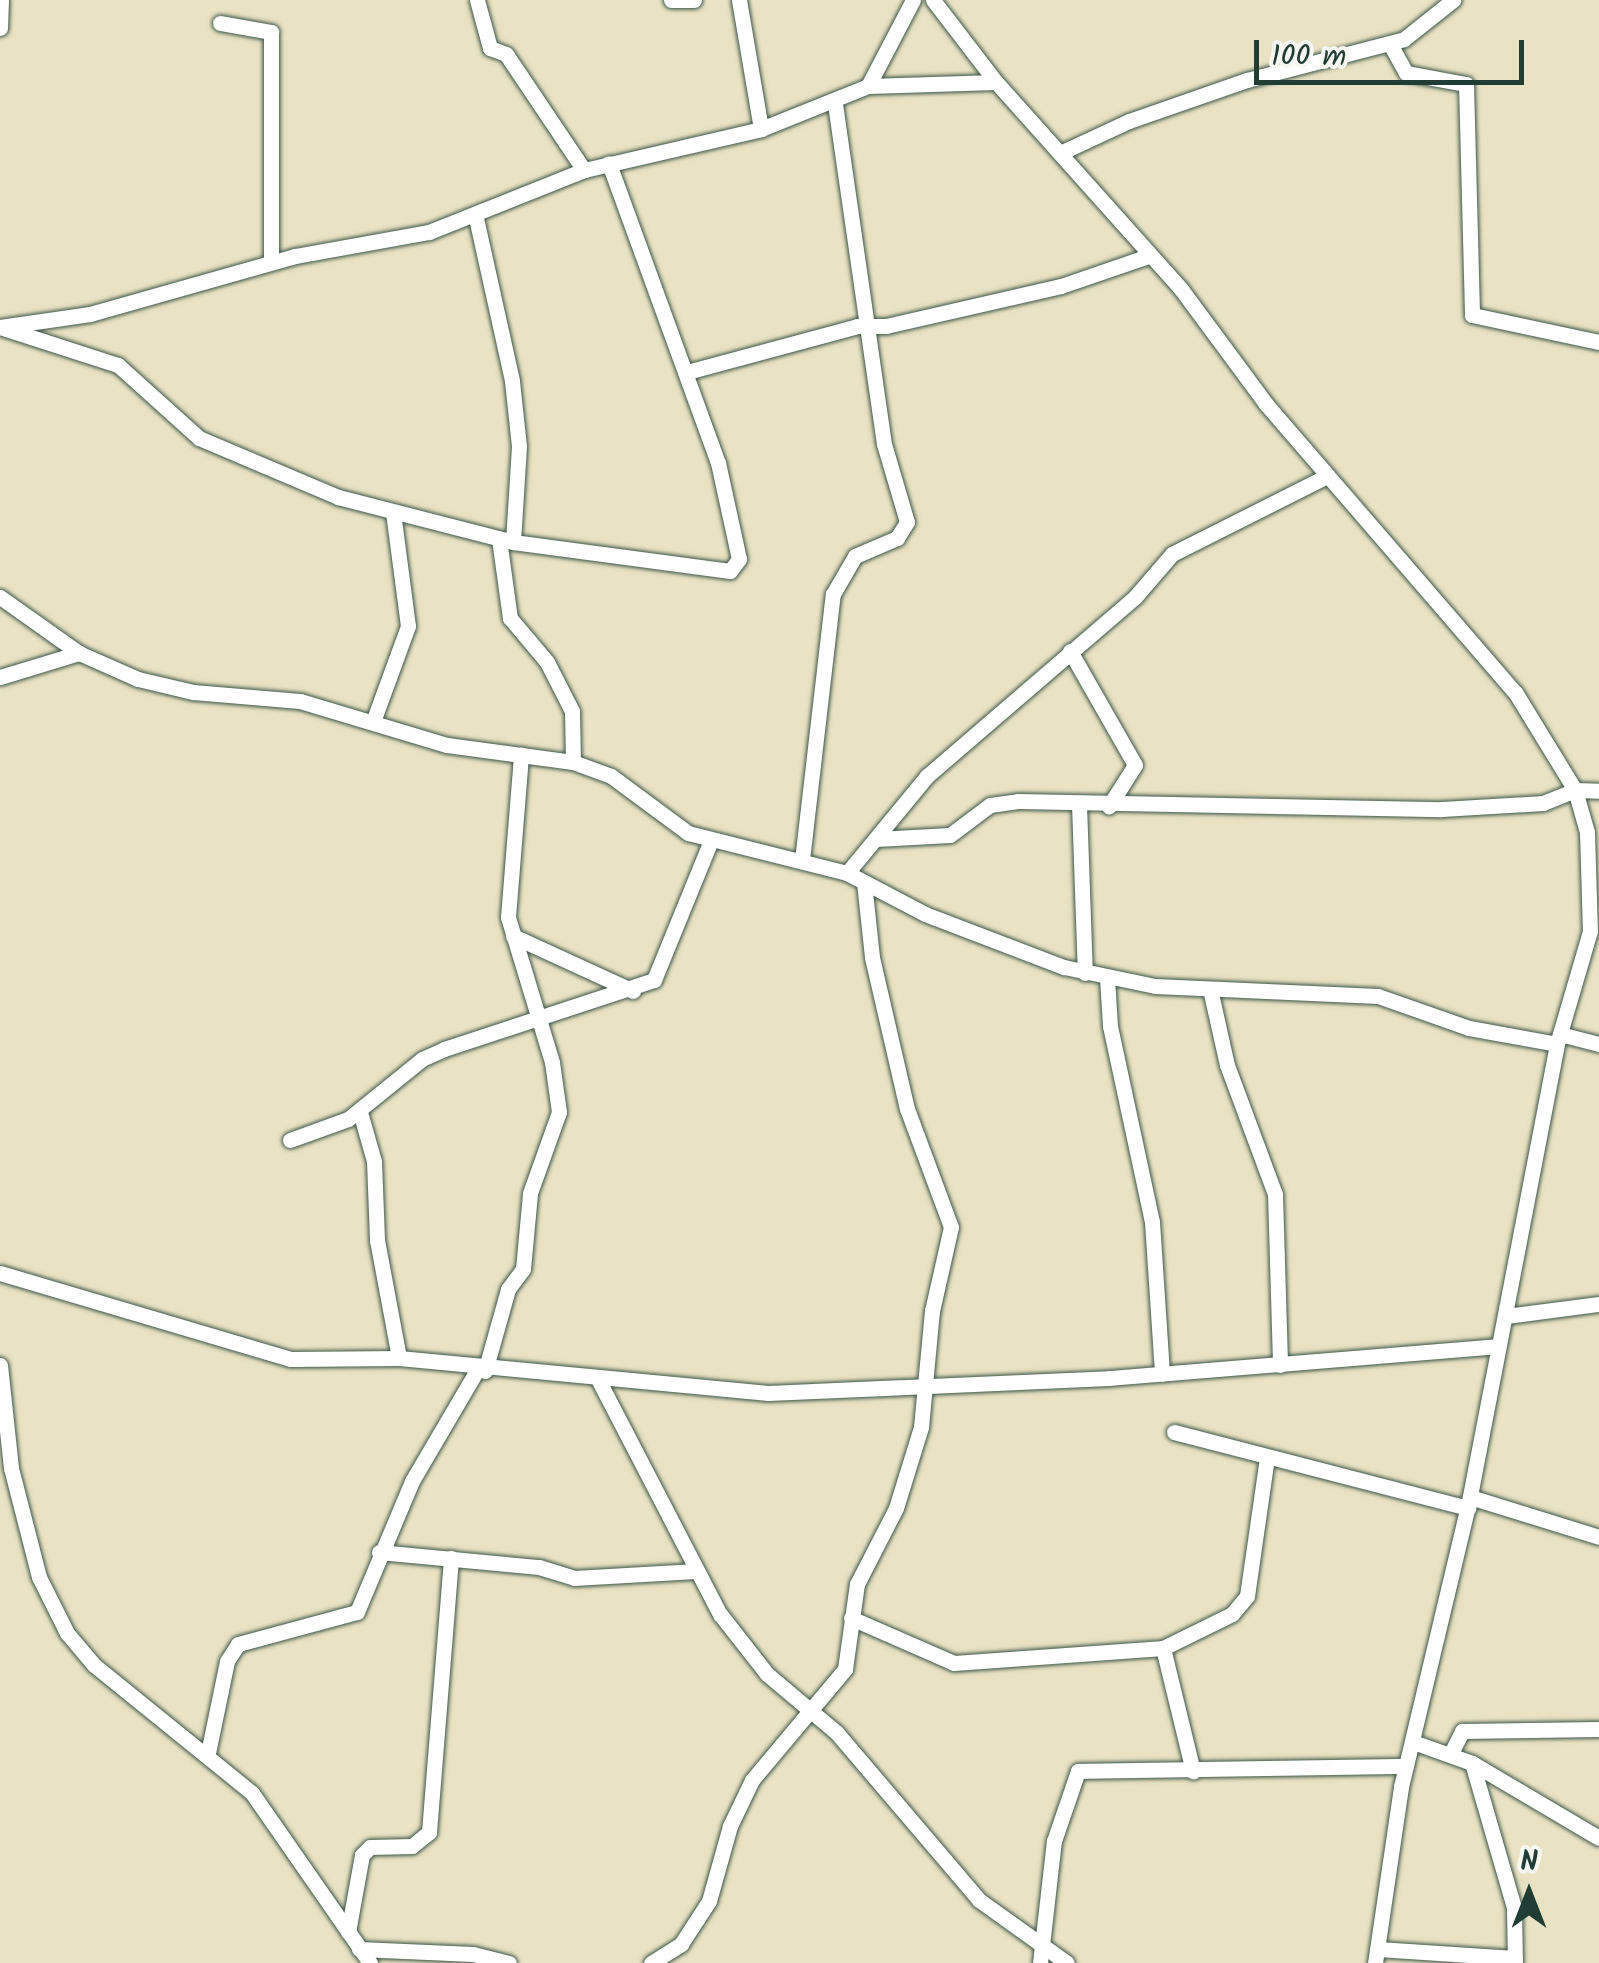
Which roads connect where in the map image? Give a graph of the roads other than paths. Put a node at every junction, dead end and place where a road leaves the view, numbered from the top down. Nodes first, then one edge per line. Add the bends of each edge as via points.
1 (1, 0) edge
2 (477, 0) edge
3 (670, 0) edge
4 (694, 0) edge
5 (739, 0) edge
6 (913, 0) edge
7 (933, 0) edge
8 (1453, 0) edge
9 (220, 23) dead end
10 (0, 28) edge
11 (1390, 44) junction
12 (996, 82) junction
13 (868, 86) junction
14 (835, 104) junction
15 (762, 130) junction
16 (1060, 153) junction
17 (609, 163) junction
18 (584, 170) junction
19 (476, 218) junction
20 (1148, 256) junction
21 (271, 262) junction
22 (866, 326) junction
23 (1599, 342) edge
24 (687, 372) junction
25 (1327, 476) junction
26 (393, 512) junction
27 (506, 541) junction
28 (0, 597) edge
29 (1070, 651) junction
30 (79, 653) junction
31 (0, 677) edge
32 (374, 719) junction
33 (521, 755) junction
34 (573, 762) junction
35 (1576, 790) junction
36 (1599, 791) edge
37 (1079, 804) junction
38 (1109, 806) junction
39 (876, 839) junction
40 (710, 843) junction
41 (1595, 858) edge
42 (802, 860) junction
43 (847, 873) junction
44 (864, 882) junction
45 (513, 936) junction
46 (1085, 974) junction
47 (1107, 978) junction
48 (1210, 989) junction
49 (633, 991) junction
50 (540, 1022) junction
51 (1558, 1039) junction
52 (1599, 1044) edge
53 (360, 1112) junction
54 (290, 1140) dead end
55 (0, 1273) edge
56 (1599, 1304) edge
57 (1506, 1316) junction
58 (1498, 1346) junction
59 (399, 1358) junction
60 (1280, 1365) junction
61 (0, 1366) edge
62 (481, 1370) junction
63 (1162, 1374) junction
64 (599, 1382) junction
65 (927, 1389) junction
66 (1174, 1432) dead end
67 (1267, 1458) junction
68 (1469, 1502) junction
69 (1599, 1538) edge
70 (379, 1552) junction
71 (451, 1558) junction
72 (696, 1571) junction
73 (851, 1618) junction
74 (1163, 1648) junction
75 (806, 1708) junction
76 (1599, 1729) edge
77 (1413, 1742) junction
78 (208, 1752) junction
79 (1451, 1753) junction
80 (1472, 1763) junction
81 (1406, 1766) junction
82 (1192, 1771) junction
83 (1599, 1838) edge
84 (348, 1932) junction
85 (1041, 1955) edge
86 (1377, 1956) edge
87 (361, 1958) edge
88 (1515, 1960) edge
89 (509, 1963) edge
90 (651, 1963) edge
91 (1067, 1963) edge

1 - 10 street
2 - 18 street via 490,48 506,54
3 - 4 street
5 - 15 street
6 - 13 street
7 - 12 street
8 - 11 street via 1415,33
9 - 21 street via 270,32
11 - 16 street via 1247,80
11 - 23 street via 1406,73 1466,84 1472,315
12 - 13 street
12 - 16 street
13 - 14 street
14 - 15 street
14 - 22 street
15 - 17 street
16 - 20 street
17 - 18 street
17 - 24 street
18 - 19 street
19 - 21 street
19 - 27 street via 512,381 519,446
20 - 22 street via 1062,286
20 - 25 street
21 - 26 street via 90,314 0,327 118,365 188,430 232,455
22 - 24 street
22 - 42 street via 888,464 907,522 897,538 854,556 833,594
24 - 27 street via 718,463 738,566 730,571
25 - 29 street via 1186,544
25 - 35 street via 1371,518 1515,692
26 - 27 street
26 - 32 street via 408,626
27 - 34 street via 510,618 546,662 572,712
28 - 30 street
29 - 38 street via 1135,765
29 - 39 street via 928,776
30 - 31 street
30 - 32 street via 138,679 193,692 300,701
32 - 33 street via 447,745
33 - 34 street
33 - 45 street via 511,827
34 - 40 street via 611,776
35 - 36 street
35 - 38 street via 1542,803 1481,808
35 - 41 street
37 - 38 street
37 - 39 street via 995,803 950,834
37 - 46 street
39 - 43 street
40 - 42 street
40 - 49 street via 654,980
41 - 51 street via 1590,930
42 - 43 street
43 - 44 street
44 - 46 street via 960,928
44 - 65 street via 872,957 907,1109 951,1227 932,1312
45 - 49 street
45 - 50 street
46 - 47 street
47 - 48 street
47 - 63 street via 1110,1026 1152,1222
48 - 51 street via 1378,996 1469,1028
48 - 60 street via 1227,1065 1275,1194
49 - 50 street
50 - 53 street via 422,1059
50 - 62 street via 559,1090 557,1126 533,1180 523,1269 508,1289
51 - 52 street
51 - 57 street
53 - 54 street
53 - 59 street via 374,1160 376,1240
55 - 59 street via 253,1353
56 - 57 street
57 - 58 street
58 - 60 street
58 - 68 street
59 - 62 street
60 - 63 street
61 - 78 street via 11,1468 46,1596 78,1650
62 - 64 street
62 - 70 street
63 - 65 street
64 - 65 street via 768,1394
64 - 72 street
65 - 73 street via 910,1468 857,1584
66 - 67 street
67 - 68 street
67 - 74 street via 1247,1596 1232,1614
68 - 69 street
68 - 77 street
70 - 71 street
70 - 78 street via 357,1612 276,1631 231,1653
71 - 72 street via 540,1566 574,1578
71 - 84 street via 430,1832 412,1846 370,1847 362,1855
72 - 75 street via 768,1674
73 - 74 street via 954,1663
73 - 75 street via 845,1669
74 - 82 street
75 - 85 street via 837,1733 979,1900
75 - 90 street via 740,1800 709,1901 680,1944
76 - 79 street via 1462,1731
77 - 79 street
77 - 81 street
78 - 84 street via 272,1818
79 - 80 street
80 - 83 street
80 - 88 street via 1514,1908
81 - 82 street
81 - 86 street
82 - 85 street via 1073,1776 1054,1841
84 - 87 street
85 - 91 street
86 - 88 street
87 - 89 street via 473,1954

